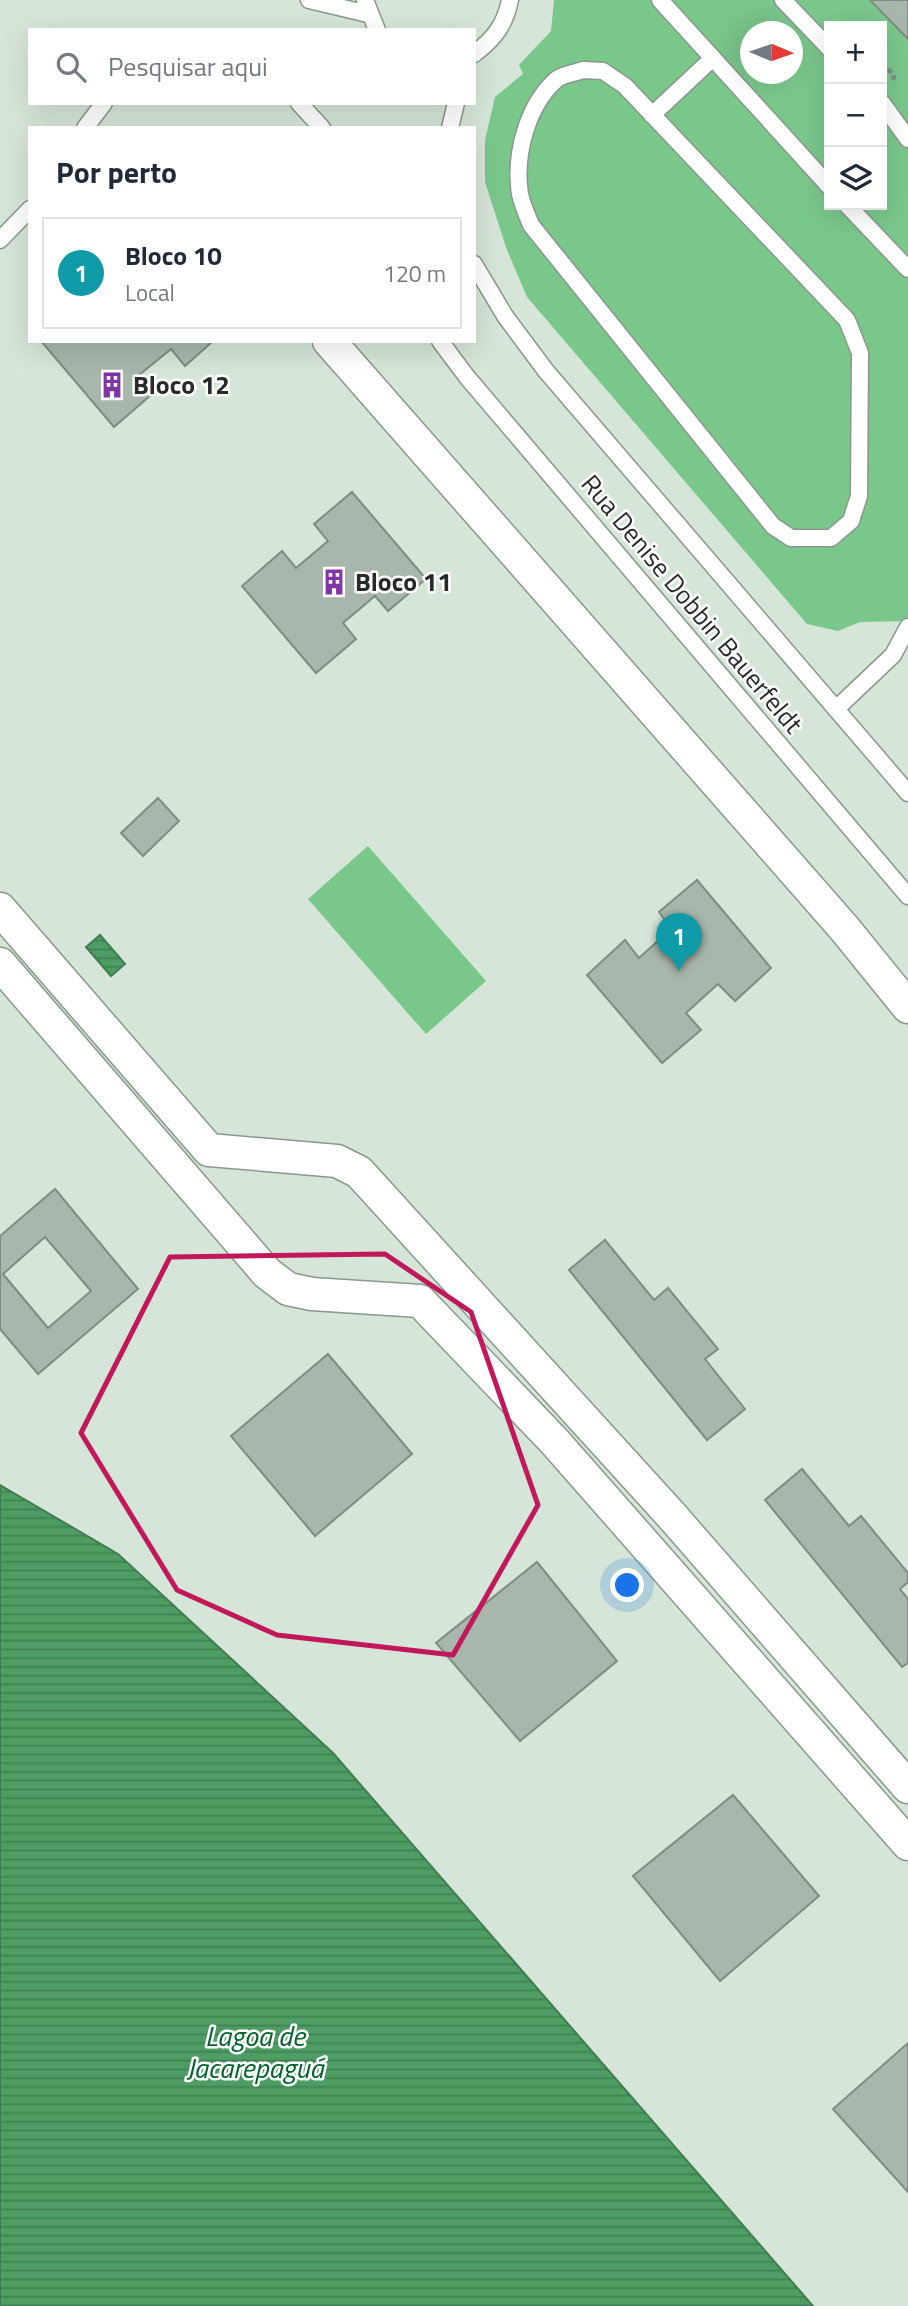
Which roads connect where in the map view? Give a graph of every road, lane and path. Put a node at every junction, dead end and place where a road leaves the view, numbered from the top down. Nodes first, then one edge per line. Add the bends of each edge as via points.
1 (309, 0) edge
2 (510, 0) edge
3 (660, 0) edge
4 (783, 0) edge
5 (367, 7) edge
6 (376, 28) edge
7 (824, 43) edge
8 (476, 52) edge
9 (713, 58) junction
10 (102, 105) edge
11 (301, 105) edge
12 (456, 105) edge
13 (887, 110) edge
14 (652, 115) junction
15 (87, 126) edge
16 (320, 126) edge
17 (450, 126) edge
18 (908, 139) edge
19 (824, 180) edge
20 (853, 210) edge
21 (28, 211) edge
22 (0, 240) edge
23 (476, 267) edge
24 (908, 269) edge
25 (331, 343) edge
26 (442, 343) edge
27 (908, 627) edge
28 (835, 709) junction
29 (908, 793) edge
30 (908, 896) edge
31 (0, 909) edge
32 (0, 964) edge
33 (908, 1007) edge
34 (209, 1150) junction
35 (184, 1176) junction
36 (443, 1267) junction
37 (420, 1301) junction
38 (788, 1649) junction
39 (758, 1673) junction
40 (908, 1787) edge
41 (908, 1844) edge

1 - 5 lane
2 - 8 lane via 507,17 493,39
3 - 9 lane
4 - 7 lane
5 - 6 lane
9 - 14 lane
9 - 19 lane
10 - 15 lane
11 - 16 lane
12 - 17 lane
13 - 18 lane
14 - 14 lane via 848,320 860,353 859,496 851,521 831,538 791,538 773,526 531,225 520,194 520,156 528,122 559,77 583,70 603,71 625,86
20 - 24 lane
21 - 22 lane
23 - 28 lane, Rua Denise Dobbin Bauerfeldt via 546,371
25 - 33 street
26 - 30 lane, Rua Denise Dobbin Bauerfeldt
27 - 28 lane via 893,655
28 - 29 lane, Rua Denise Dobbin Bauerfeldt
31 - 34 street
32 - 35 street
34 - 35 street
34 - 36 street via 337,1161 359,1172
35 - 37 street via 267,1273 288,1289
36 - 37 street via 419,1269 414,1284
36 - 38 street
37 - 39 street via 555,1442
38 - 39 street
38 - 40 street
39 - 41 street

